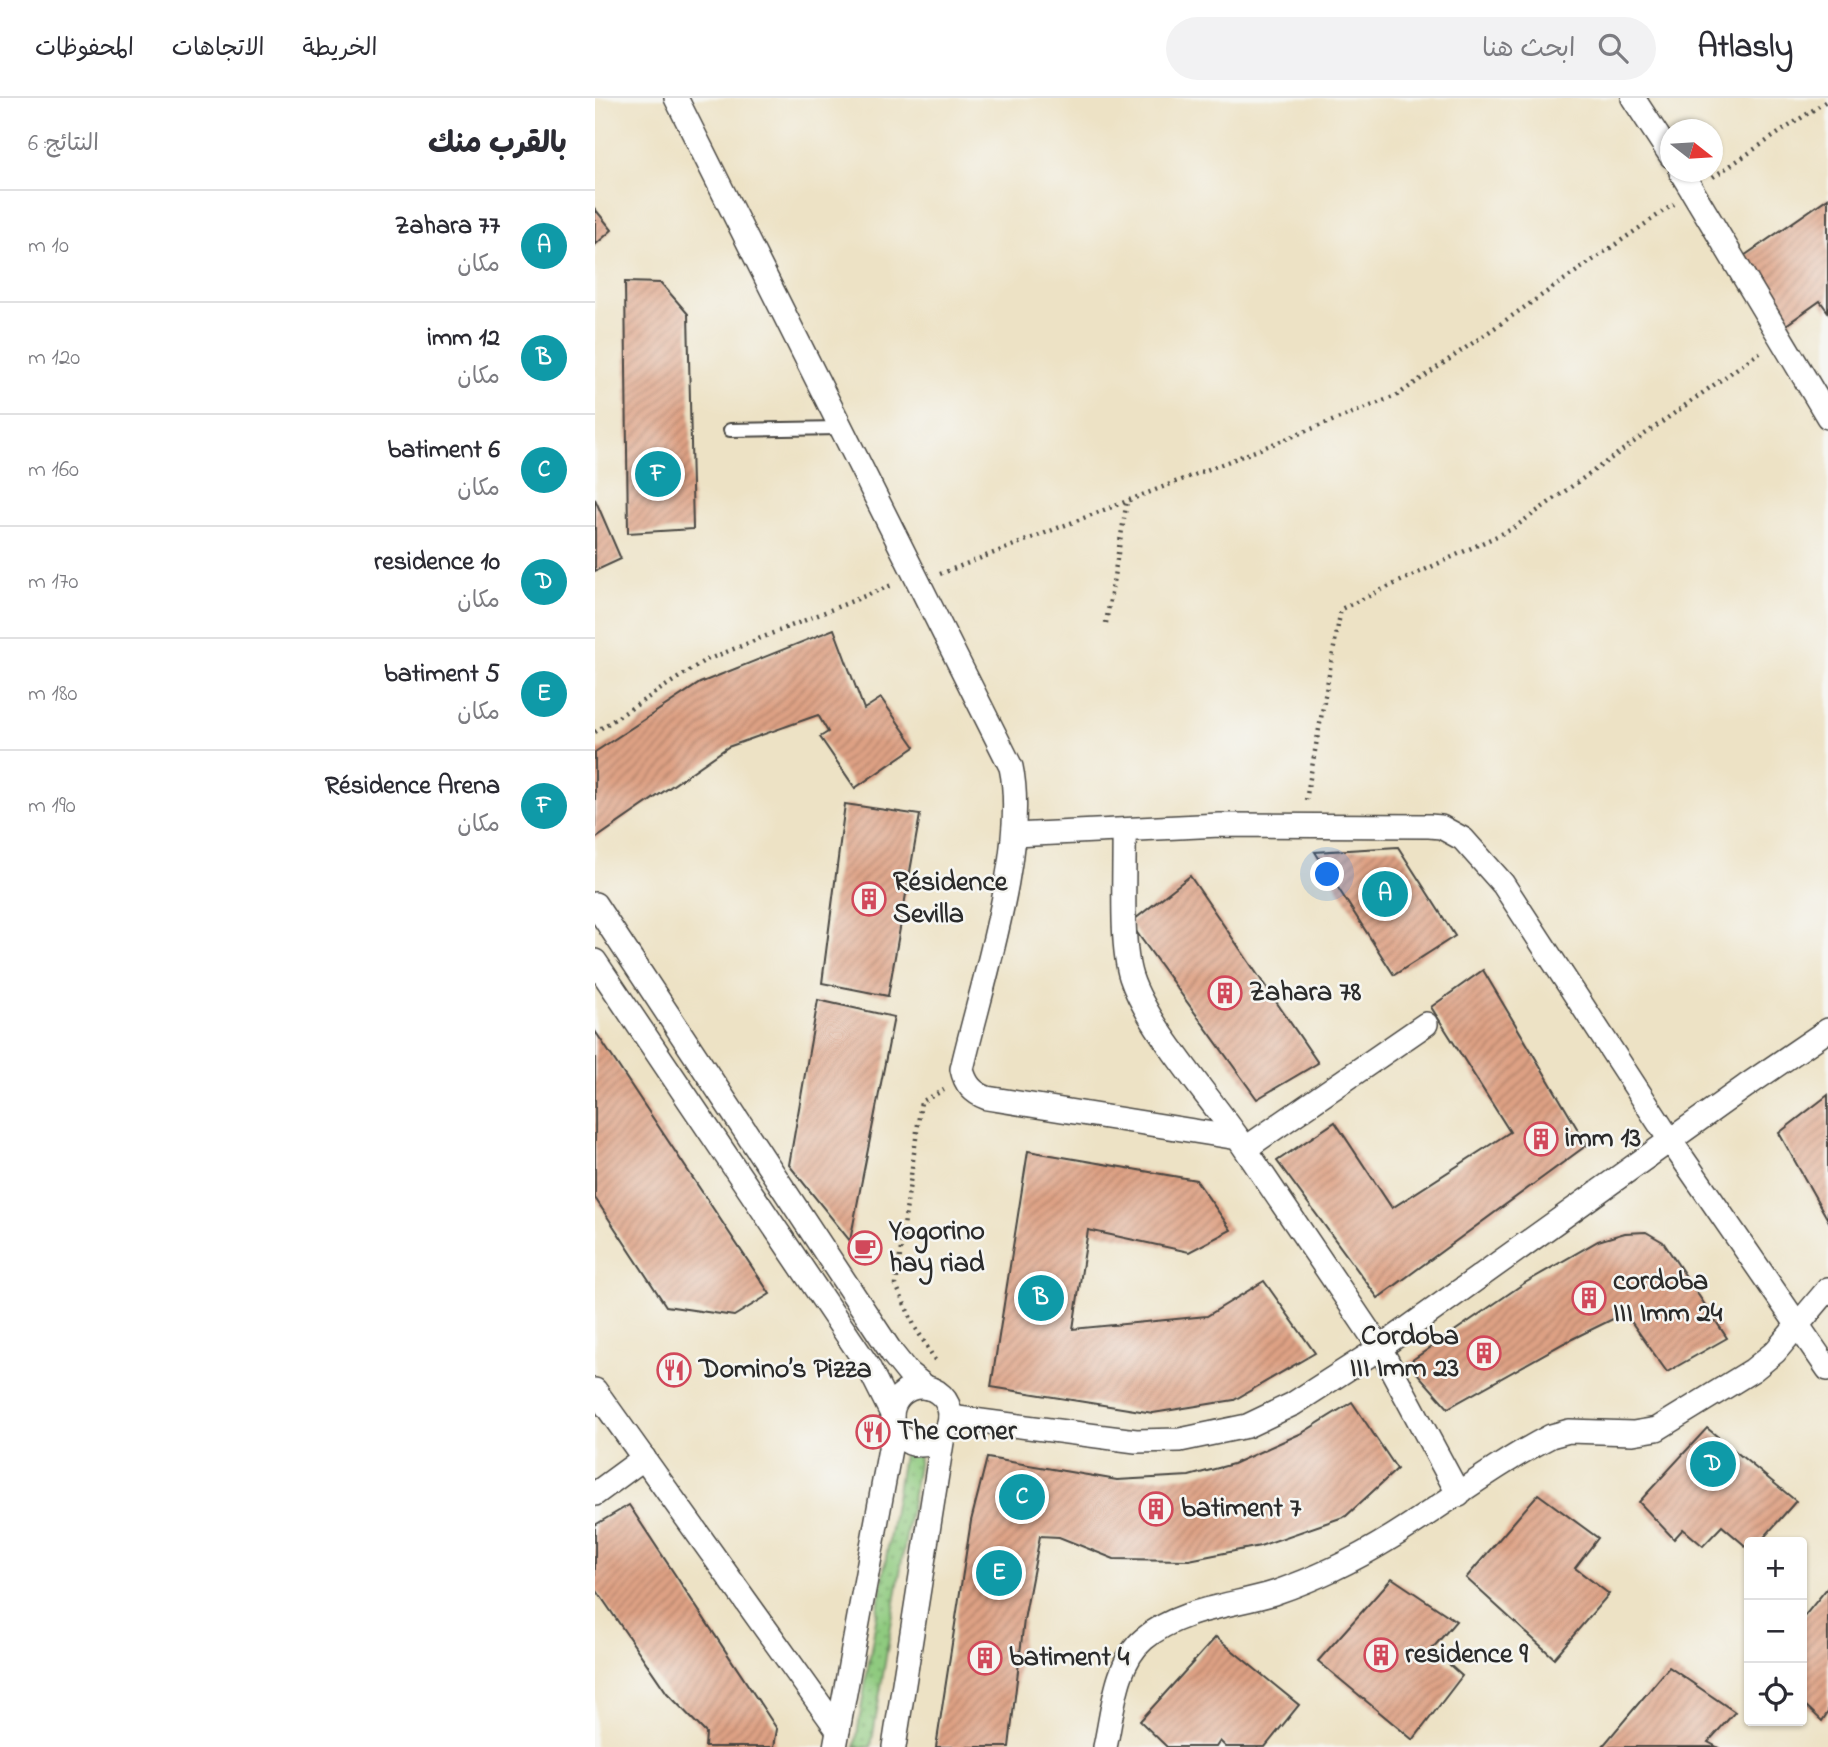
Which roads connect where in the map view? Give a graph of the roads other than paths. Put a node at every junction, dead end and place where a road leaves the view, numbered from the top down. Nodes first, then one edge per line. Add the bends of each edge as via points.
1 (676, 98) edge
2 (1633, 98) edge
3 (1660, 139) edge
4 (1688, 182) edge
5 (1828, 417) edge
6 (839, 428) junction
7 (730, 430) dead end
8 (1125, 832) junction
9 (1014, 835) junction
10 (595, 904) edge
11 (595, 961) edge
12 (1426, 1024) dead end
13 (1828, 1030) edge
14 (1670, 1140) junction
15 (1243, 1143) junction
16 (1828, 1289) edge
17 (1800, 1324) junction
18 (1380, 1348) junction
19 (1828, 1369) edge
20 (595, 1390) edge
21 (941, 1410) junction
22 (893, 1420) junction
23 (644, 1458) junction
24 (595, 1494) edge
25 (1459, 1495) junction
26 (837, 1738) edge
27 (894, 1747) edge
28 (1105, 1747) edge

1 - 6 street
2 - 3 street
4 - 5 street
6 - 7 lane
6 - 9 street via 1010,767 1016,794
8 - 9 street
8 - 14 street via 1220,825 1429,826 1463,839 1503,884
8 - 15 street via 1130,976 1154,1021
9 - 15 street via 962,1069 964,1081 987,1098
10 - 21 street via 892,1353
11 - 22 street via 868,1366
12 - 15 street
13 - 14 street
14 - 17 street
14 - 18 street
15 - 18 street
16 - 17 street
17 - 19 street
17 - 25 street via 1753,1370 1657,1429 1569,1431 1551,1436
18 - 21 street via 1293,1404 1247,1426 1193,1438 1136,1441
18 - 25 street
20 - 23 street
21 - 22 street via 918,1388 900,1396
21 - 22 street via 922,1446 911,1444
21 - 27 street
22 - 26 street
23 - 24 street
23 - 26 street
25 - 28 street via 1333,1570 1157,1629 1135,1647 1124,1667

